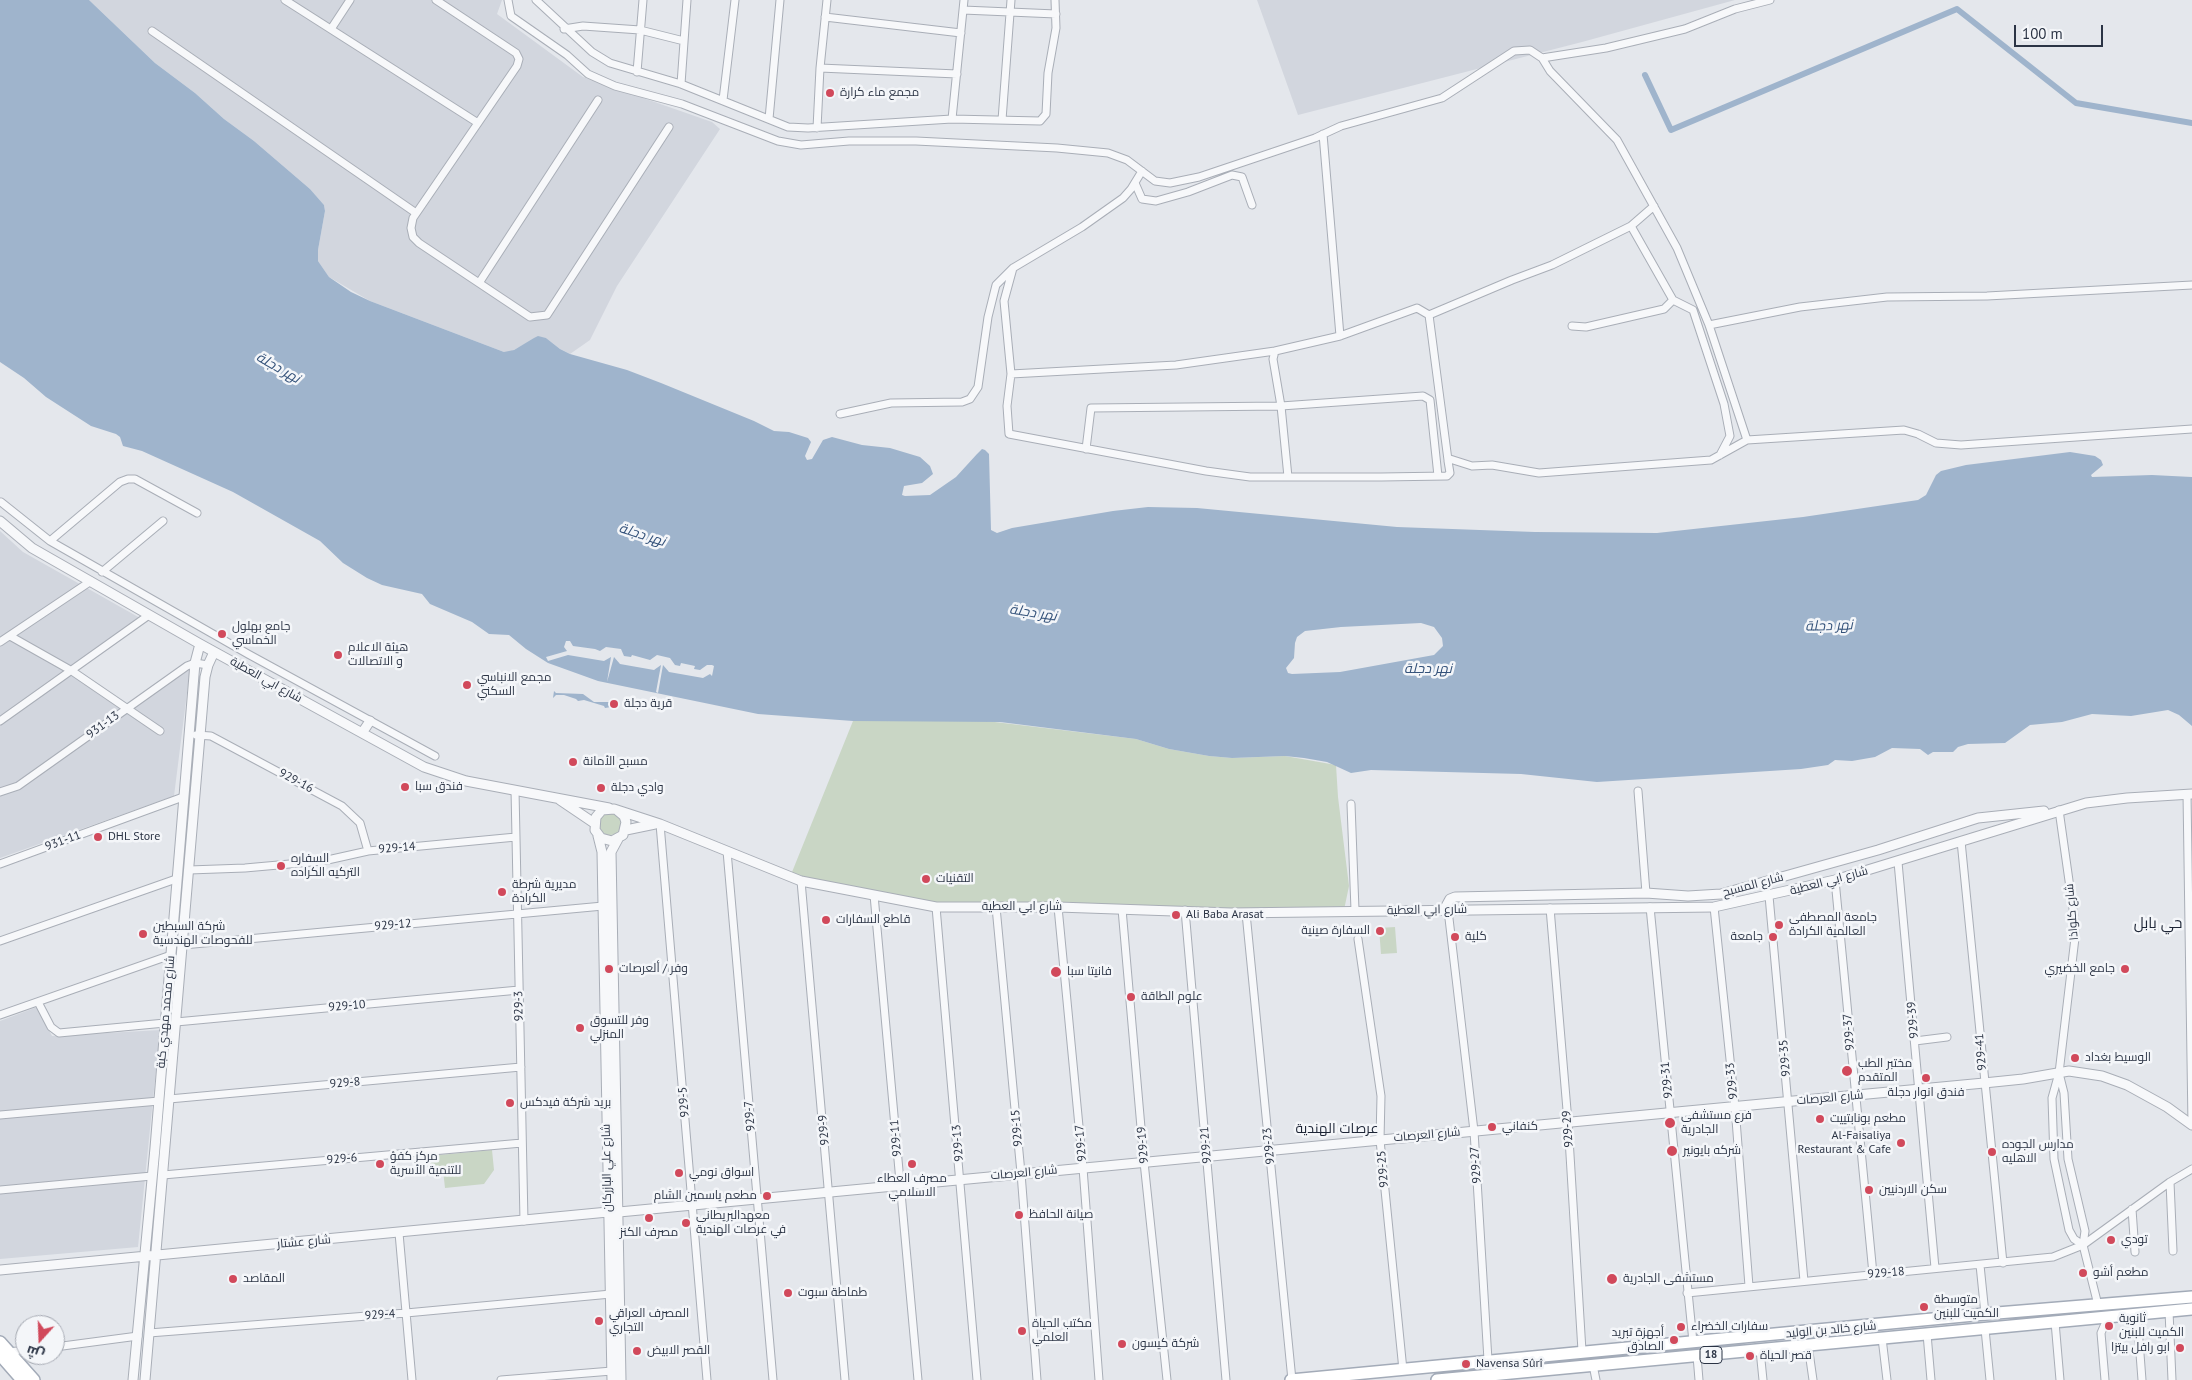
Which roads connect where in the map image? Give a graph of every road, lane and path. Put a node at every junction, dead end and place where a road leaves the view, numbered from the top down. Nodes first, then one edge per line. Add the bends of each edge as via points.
1 (286, 0) edge
2 (350, 0) edge
3 (436, 0) edge
4 (508, 0) edge
5 (536, 0) edge
6 (643, 0) edge
7 (687, 0) edge
8 (735, 0) edge
9 (780, 0) edge
10 (827, 0) edge
11 (964, 0) edge
12 (1011, 0) edge
13 (1055, 0) edge
14 (1770, 0) edge
15 (963, 10) junction
16 (1010, 12) junction
17 (1056, 14) junction
18 (825, 17) junction
19 (331, 29) junction
20 (564, 29) junction
21 (640, 30) junction
22 (152, 31) dead end
23 (961, 33) junction
24 (684, 41) junction
25 (1542, 58) junction
26 (820, 68) junction
27 (637, 72) junction
28 (957, 74) junction
29 (681, 84) junction
30 (598, 100) dead end
31 (723, 100) junction
32 (769, 119) junction
33 (952, 119) junction
34 (1002, 120) junction
35 (478, 122) junction
36 (669, 127) dead end
37 (817, 128) junction
38 (1323, 134) junction
39 (1142, 171) junction
40 (1135, 184) junction
41 (1252, 205) dead end
42 (1654, 206) junction
43 (416, 213) junction
44 (1632, 226) junction
45 (1013, 268) junction
46 (479, 283) junction
47 (2192, 285) edge
48 (1673, 300) junction
49 (1429, 315) junction
50 (1709, 325) junction
51 (1572, 326) dead end
52 (1340, 336) junction
53 (1275, 351) junction
54 (1011, 374) junction
55 (1281, 406) junction
56 (840, 414) dead end
57 (2192, 429) edge
58 (1747, 440) junction
59 (1086, 449) junction
60 (1720, 455) junction
61 (1448, 460) junction
62 (1438, 476) junction
63 (1288, 477) junction
64 (1, 502) edge
65 (197, 513) dead end
66 (0, 521) edge
67 (163, 522) dead end
68 (50, 541) junction
69 (102, 572) junction
70 (91, 581) junction
71 (149, 615) junction
72 (10, 636) junction
73 (0, 642) edge
74 (200, 644) junction
75 (214, 652) junction
76 (195, 663) junction
77 (208, 665) junction
78 (72, 671) junction
79 (127, 708) junction
80 (0, 721) edge
81 (370, 721) junction
82 (160, 731) dead end
83 (362, 733) junction
84 (189, 734) junction
85 (202, 735) junction
86 (435, 756) dead end
87 (515, 790) junction
88 (1638, 791) dead end
89 (0, 792) edge
90 (2190, 794) edge
91 (551, 795) junction
92 (183, 798) junction
93 (1351, 804) dead end
94 (615, 810) junction
95 (2059, 810) junction
96 (594, 823) junction
97 (660, 824) junction
98 (626, 830) junction
99 (598, 836) junction
100 (516, 837) junction
101 (618, 838) junction
102 (1961, 841) junction
103 (368, 851) junction
104 (727, 851) junction
105 (1898, 862) junction
106 (0, 864) edge
107 (189, 870) junction
108 (2190, 878) edge
109 (176, 879) junction
110 (1834, 880) junction
111 (801, 881) junction
112 (1646, 893) junction
113 (1721, 894) junction
114 (874, 895) junction
115 (1769, 896) junction
116 (1724, 905) junction
117 (603, 906) junction
118 (936, 907) junction
119 (996, 907) junction
120 (1058, 907) junction
121 (1650, 907) junction
122 (1714, 907) junction
123 (1550, 908) junction
124 (1122, 909) junction
125 (1185, 910) junction
126 (1356, 910) junction
127 (1446, 910) junction
128 (517, 913) junction
129 (1246, 913) junction
130 (174, 919) junction
131 (185, 922) junction
132 (1358, 939) dead end
133 (0, 941) edge
134 (183, 945) junction
135 (171, 955) junction
136 (2191, 965) edge
137 (519, 990) junction
138 (38, 1002) junction
139 (0, 1016) edge
140 (176, 1022) junction
141 (165, 1023) junction
142 (1946, 1037) dead end
143 (1915, 1041) junction
144 (2192, 1056) edge
145 (521, 1067) junction
146 (2059, 1073) junction
147 (1984, 1084) junction
148 (1919, 1090) junction
149 (1855, 1096) junction
150 (170, 1099) junction
151 (159, 1101) junction
152 (1789, 1102) junction
153 (1735, 1107) junction
154 (1670, 1113) junction
155 (0, 1116) edge
156 (1568, 1122) junction
157 (2192, 1125) edge
158 (1474, 1131) junction
159 (1380, 1140) junction
160 (522, 1143) junction
161 (155, 1148) junction
162 (165, 1148) junction
163 (1270, 1150) junction
164 (1207, 1156) junction
165 (1144, 1162) junction
166 (1083, 1168) junction
167 (2192, 1169) edge
168 (1021, 1173) junction
169 (163, 1175) junction
170 (152, 1176) junction
171 (961, 1179) junction
172 (2170, 1182) junction
173 (900, 1184) junction
174 (0, 1190) edge
175 (829, 1191) junction
176 (758, 1198) junction
177 (694, 1204) junction
178 (2132, 1209) junction
179 (608, 1212) junction
180 (619, 1212) junction
181 (524, 1221) junction
182 (399, 1233) junction
183 (2083, 1245) junction
184 (2173, 1251) dead end
185 (2135, 1252) dead end
186 (144, 1255) junction
187 (155, 1256) junction
188 (2003, 1262) junction
189 (1980, 1264) junction
190 (1935, 1268) junction
191 (0, 1270) edge
192 (1873, 1274) junction
193 (1804, 1281) junction
194 (1749, 1286) junction
195 (1687, 1293) junction
196 (611, 1294) junction
197 (2192, 1297) edge
198 (2098, 1305) junction
199 (2192, 1309) edge
200 (2168, 1311) junction
201 (406, 1314) junction
202 (1985, 1314) junction
203 (2136, 1314) junction
204 (2108, 1317) junction
205 (2054, 1322) junction
206 (1985, 1329) junction
207 (149, 1333) junction
208 (1927, 1334) junction
209 (138, 1336) junction
210 (1882, 1338) junction
211 (0, 1342) edge
212 (1693, 1342) junction
213 (65, 1346) edge
214 (137, 1346) junction
215 (1808, 1346) junction
216 (148, 1347) junction
217 (1760, 1350) junction
218 (1582, 1351) junction
219 (5, 1354) edge
220 (1697, 1356) junction
221 (1488, 1360) junction
222 (1593, 1366) junction
223 (1403, 1370) junction
224 (612, 1375) edge
225 (1542, 1375) edge
226 (1496, 1377) edge
227 (22, 1380) edge
228 (34, 1380) edge
229 (133, 1380) edge
230 (145, 1380) edge
231 (412, 1380) edge
232 (501, 1380) edge
233 (621, 1380) edge
234 (708, 1380) edge
235 (773, 1380) edge
236 (845, 1380) edge
237 (918, 1380) edge
238 (977, 1380) edge
239 (1037, 1380) edge
240 (1099, 1380) edge
241 (1167, 1380) edge
242 (1226, 1380) edge
243 (1291, 1380) edge
244 (1437, 1380) edge
245 (1596, 1380) edge
246 (1699, 1380) edge
247 (1763, 1380) edge
248 (1813, 1380) edge
249 (1887, 1380) edge
250 (1931, 1380) edge
251 (1990, 1380) edge
252 (2060, 1380) edge
253 (2106, 1380) edge
254 (2142, 1380) edge
255 (2172, 1380) edge

1 - 19 street
2 - 19 street
3 - 35 street via 516,52 519,59 518,66
4 - 39 street via 511,16 567,55 588,74 637,93 682,104 778,141 801,145 916,141 1057,148 1117,155
5 - 20 street
6 - 21 street
7 - 24 street
8 - 31 street
9 - 32 street
10 - 18 street
11 - 15 street
12 - 16 street
13 - 17 street
14 - 25 street via 1744,6 1685,29 1600,50
15 - 16 street
15 - 23 street
16 - 17 street
16 - 34 street
17 - 34 street via 1044,118 1040,121
18 - 23 street
18 - 26 street
19 - 35 street
20 - 21 street via 583,26
20 - 27 street via 610,63
21 - 24 street
21 - 27 street
22 - 43 street
23 - 28 street
24 - 29 street
25 - 38 street via 1530,50 1514,51 1442,98
25 - 42 street via 1550,71 1617,140
26 - 28 street
26 - 37 street
27 - 29 street
28 - 33 street
29 - 31 street
30 - 46 street
31 - 32 street
32 - 37 street via 788,127
33 - 34 street
33 - 37 street
35 - 43 street
36 - 46 street via 547,315 530,317
38 - 39 street via 1177,182 1154,181
38 - 52 street
39 - 40 street
40 - 41 street via 1142,198 1156,201 1232,175 1242,177
40 - 45 street via 1123,198 1089,222
42 - 44 street
42 - 50 street
43 - 46 street via 410,228 413,237
44 - 48 street
44 - 49 street via 1552,265
45 - 54 street via 1004,301
45 - 56 street via 996,285 978,387 970,399 962,402 891,403
47 - 50 street via 1987,296 1887,297 1800,307
48 - 51 street via 1664,309 1586,327
48 - 60 street via 1693,310 1724,404 1730,436
49 - 52 street via 1418,308
49 - 61 street
50 - 58 street
52 - 53 street
53 - 54 street via 1176,365
53 - 55 street
54 - 59 street via 1007,406 1009,434
55 - 59 street via 1090,408
55 - 62 street via 1423,396 1430,400
55 - 63 street
57 - 58 street via 1961,445 1936,443 1904,430
58 - 60 street
59 - 63 street via 1206,471 1250,477
60 - 61 street via 1711,460 1539,473 1472,466
61 - 62 street via 1450,474
62 - 63 street
64 - 68 street
65 - 68 street via 135,479 128,479 120,482
66 - 70 street, شارع ابي العطية via 32,548
67 - 69 street
68 - 69 street
69 - 81 street
70 - 71 street, شارع ابي العطية
70 - 72 street
71 - 74 street, شارع ابي العطية
71 - 78 street
72 - 73 street
72 - 78 street
74 - 75 street, شارع ابي العطية
74 - 76 street, شارع محمد مهدي كبة
75 - 77 street, شارع محمد مهدي كبة
75 - 83 street, شارع ابي العطية
76 - 77 street
76 - 79 street, 931-13
76 - 84 street, شارع محمد مهدي كبة
77 - 85 street, شارع محمد مهدي كبة
78 - 79 street
78 - 80 street
79 - 82 street
79 - 89 street, 931-13 via 18,786
81 - 83 street
81 - 86 street
83 - 87 street, شارع ابي العطية via 424,767 466,781
84 - 85 street, 929-16
84 - 92 street, شارع محمد مهدي كبة
85 - 103 street, 929-16 via 211,736 342,806 360,823
85 - 107 street, شارع محمد مهدي كبة
87 - 91 street, شارع ابي العطية
87 - 100 street, 929-3
88 - 112 street
90 - 95 street, شارع ابي العطية via 2086,803
90 - 108 street
91 - 94 street, شارع ابي العطية
91 - 96 street, شارع ابي العطية
92 - 106 street, 931-11
92 - 109 street, شارع محمد مهدي كبة
93 - 126 street
94 - 96 street via 600,812
94 - 97 street, شارع ابي العطية
94 - 98 street via 625,819
95 - 102 street, شارع ابي العطية
95 - 113 street, شارع المسبح via 1978,818
95 - 146 street, شارع كلواذا via 2075,938
96 - 99 street
97 - 98 street, شارع ابي العطية
97 - 104 street, شارع ابي العطية
97 - 177 street, 929-5
98 - 101 street
99 - 101 street via 609,841
99 - 117 street, شارع علي البازركان via 602,847
100 - 103 street, 929-14
100 - 128 street, 929-3
101 - 180 street, شارع علي البازركان via 611,852
102 - 105 street, شارع ابي العطية
102 - 147 street, 929-41
103 - 107 street, 929-14 via 323,860
104 - 111 street, شارع ابي العطية
104 - 176 street, 929-7
105 - 110 street, شارع ابي العطية
105 - 143 street, 929-39
107 - 131 street, شارع محمد مهدي كبة
108 - 136 street
109 - 130 street, شارع محمد مهدي كبة
109 - 133 street
110 - 115 street, شارع ابي العطية
110 - 149 street, 929-37
111 - 114 street, شارع ابي العطية
111 - 175 street, 929-9
112 - 113 street, شارع المسبح
112 - 127 street, شارع المسبح via 1455,897
113 - 116 street
114 - 118 street, شارع ابي العطية
114 - 173 street, 929-11
115 - 116 street, شارع ابي العطية
115 - 152 street, 929-35
116 - 122 street, شارع ابي العطية
117 - 128 street, 929-12
117 - 179 street, شارع علي البازركان
118 - 119 street, شارع ابي العطية
118 - 171 street, 929-13
119 - 120 street, شارع ابي العطية
119 - 168 street, 929-15
120 - 124 street, شارع ابي العطية
120 - 166 street, 929-17
121 - 122 street, شارع ابي العطية
121 - 123 street, شارع ابي العطية
121 - 154 street, 929-31
122 - 153 street, 929-33
123 - 127 street, شارع ابي العطية
123 - 156 street, 929-29
124 - 125 street, شارع ابي العطية
124 - 165 street, 929-19
125 - 129 street, شارع ابي العطية
125 - 164 street, 929-21
126 - 127 street, شارع ابي العطية
126 - 129 street, شارع ابي العطية
127 - 158 street, 929-27
128 - 134 street, 929-12
128 - 137 street, 929-3
129 - 163 street, 929-23
130 - 131 street
130 - 135 street, شارع محمد مهدي كبة
131 - 134 street, شارع محمد مهدي كبة
132 - 159 street, 929-25 via 1382,1096
134 - 140 street, شارع محمد مهدي كبة
135 - 138 street
135 - 141 street, شارع محمد مهدي كبة
136 - 144 street
137 - 140 street, 929-10
137 - 145 street, 929-3
138 - 139 street
138 - 141 street via 51,1028 59,1033
140 - 150 street, شارع محمد مهدي كبة
141 - 151 street, شارع محمد مهدي كبة
142 - 143 street
143 - 148 street, 929-39
144 - 157 street
145 - 150 street, 929-8
145 - 160 street, 929-3
146 - 147 street, شارع العرصات
146 - 157 street, شارع العرصات via 2082,1072 2127,1085
146 - 183 street, شارع كلواذا via 2064,1088 2068,1159 2085,1231
146 - 183 street, شارع كلواذا via 2052,1098 2056,1175 2069,1230
147 - 148 street, شارع العرصات
147 - 188 street, 929-41
148 - 149 street, شارع العرصات
148 - 190 street, 929-39
149 - 152 street, شارع العرصات
149 - 192 street, 929-37
150 - 162 street, شارع محمد مهدي كبة
151 - 155 street
151 - 161 street, شارع محمد مهدي كبة
152 - 153 street, شارع العرصات
152 - 193 street, 929-35
153 - 154 street, شارع العرصات
153 - 194 street, 929-33
154 - 156 street, شارع العرصات
154 - 195 street, 929-31
156 - 158 street, شارع العرصات
156 - 218 street, 929-29
158 - 159 street, شارع العرصات
158 - 221 street, 929-27
159 - 163 street, شارع العرصات
159 - 223 street, 929-25
160 - 169 street, 929-6
160 - 181 street, 929-3
161 - 162 street
161 - 170 street, شارع محمد مهدي كبة
162 - 169 street, شارع محمد مهدي كبة
163 - 164 street, شارع العرصات
163 - 243 street, 929-23
164 - 165 street, شارع العرصات
164 - 242 street, 929-21
165 - 166 street, شارع العرصات
165 - 241 street, 929-19
166 - 168 street, شارع العرصات
166 - 240 street, 929-17
167 - 172 street, 929-18
168 - 171 street, شارع العرصات
168 - 239 street, 929-15
169 - 187 street, شارع محمد مهدي كبة
170 - 174 street
170 - 186 street, شارع محمد مهدي كبة
171 - 173 street, شارع العرصات
171 - 238 street, 929-13
172 - 178 street, 929-18
172 - 184 street
173 - 175 street, شارع العرصات
173 - 237 street, 929-11
175 - 176 street, شارع العرصات
175 - 236 street, 929-9
176 - 177 street, شارع العرصات
176 - 235 street, 929-7
177 - 180 street, شارع العرصات
177 - 234 street, 929-5
178 - 183 street, 929-18
178 - 185 street
179 - 181 street, شارع عشتار
179 - 196 street, شارع علي البازركان
180 - 233 street, شارع علي البازركان
181 - 182 street, شارع عشتار
182 - 187 street, شارع عشتار
182 - 201 street
183 - 188 street, 929-18 via 2053,1257
183 - 198 street, شارع كلواذا
186 - 187 street, شارع عشتار
186 - 191 street, شارع عشتار
186 - 209 street, شارع محمد مهدي كبة
187 - 207 street, شارع محمد مهدي كبة
188 - 189 street, 929-18
189 - 190 street, 929-18
189 - 202 street
190 - 192 street, 929-18
192 - 193 street, 929-18
193 - 194 street, 929-18
194 - 195 street, 929-18
195 - 212 street, 929-31
196 - 201 street, 929-4
196 - 224 street, شارع علي البازركان
197 - 198 main road, شارع خالد بن الوليد / 18
198 - 202 main road, شارع خالد بن الوليد / 18
199 - 200 main road, شارع خالد بن الوليد / 18
200 - 203 main road, شارع خالد بن الوليد / 18
200 - 255 street
201 - 207 street, 929-4
201 - 231 street
202 - 212 main road, شارع خالد بن الوليد / 18
203 - 204 main road, شارع خالد بن الوليد / 18
203 - 254 street
204 - 205 main road, شارع خالد بن الوليد / 18
204 - 253 street via 2101,1334
205 - 206 main road, شارع خالد بن الوليد / 18
205 - 252 street
206 - 208 main road, شارع خالد بن الوليد / 18
206 - 251 street
207 - 216 street, شارع محمد مهدي كبة
208 - 210 main road, شارع خالد بن الوليد / 18
208 - 250 street
209 - 213 street
209 - 214 street, شارع محمد مهدي كبة
210 - 215 main road, شارع خالد بن الوليد / 18
210 - 249 street
211 - 219 main road
212 - 218 main road, شارع خالد بن الوليد / 18
214 - 216 street
214 - 229 street, شارع محمد مهدي كبة
215 - 217 main road, شارع خالد بن الوليد / 18
215 - 248 street
216 - 230 street, شارع محمد مهدي كبة
217 - 220 main road, شارع خالد بن الوليد / 18
217 - 247 street
218 - 221 main road, شارع خالد بن الوليد / 18
219 - 227 main road
219 - 228 main road
220 - 222 main road, شارع خالد بن الوليد / 18
220 - 246 street
221 - 223 main road, شارع خالد بن الوليد / 18
222 - 225 main road, شارع خالد بن الوليد / 18
222 - 245 street
223 - 243 main road, شارع خالد بن الوليد / 18
224 - 232 street
225 - 226 main road, شارع خالد بن الوليد / 18
226 - 244 main road, شارع خالد بن الوليد / 18

